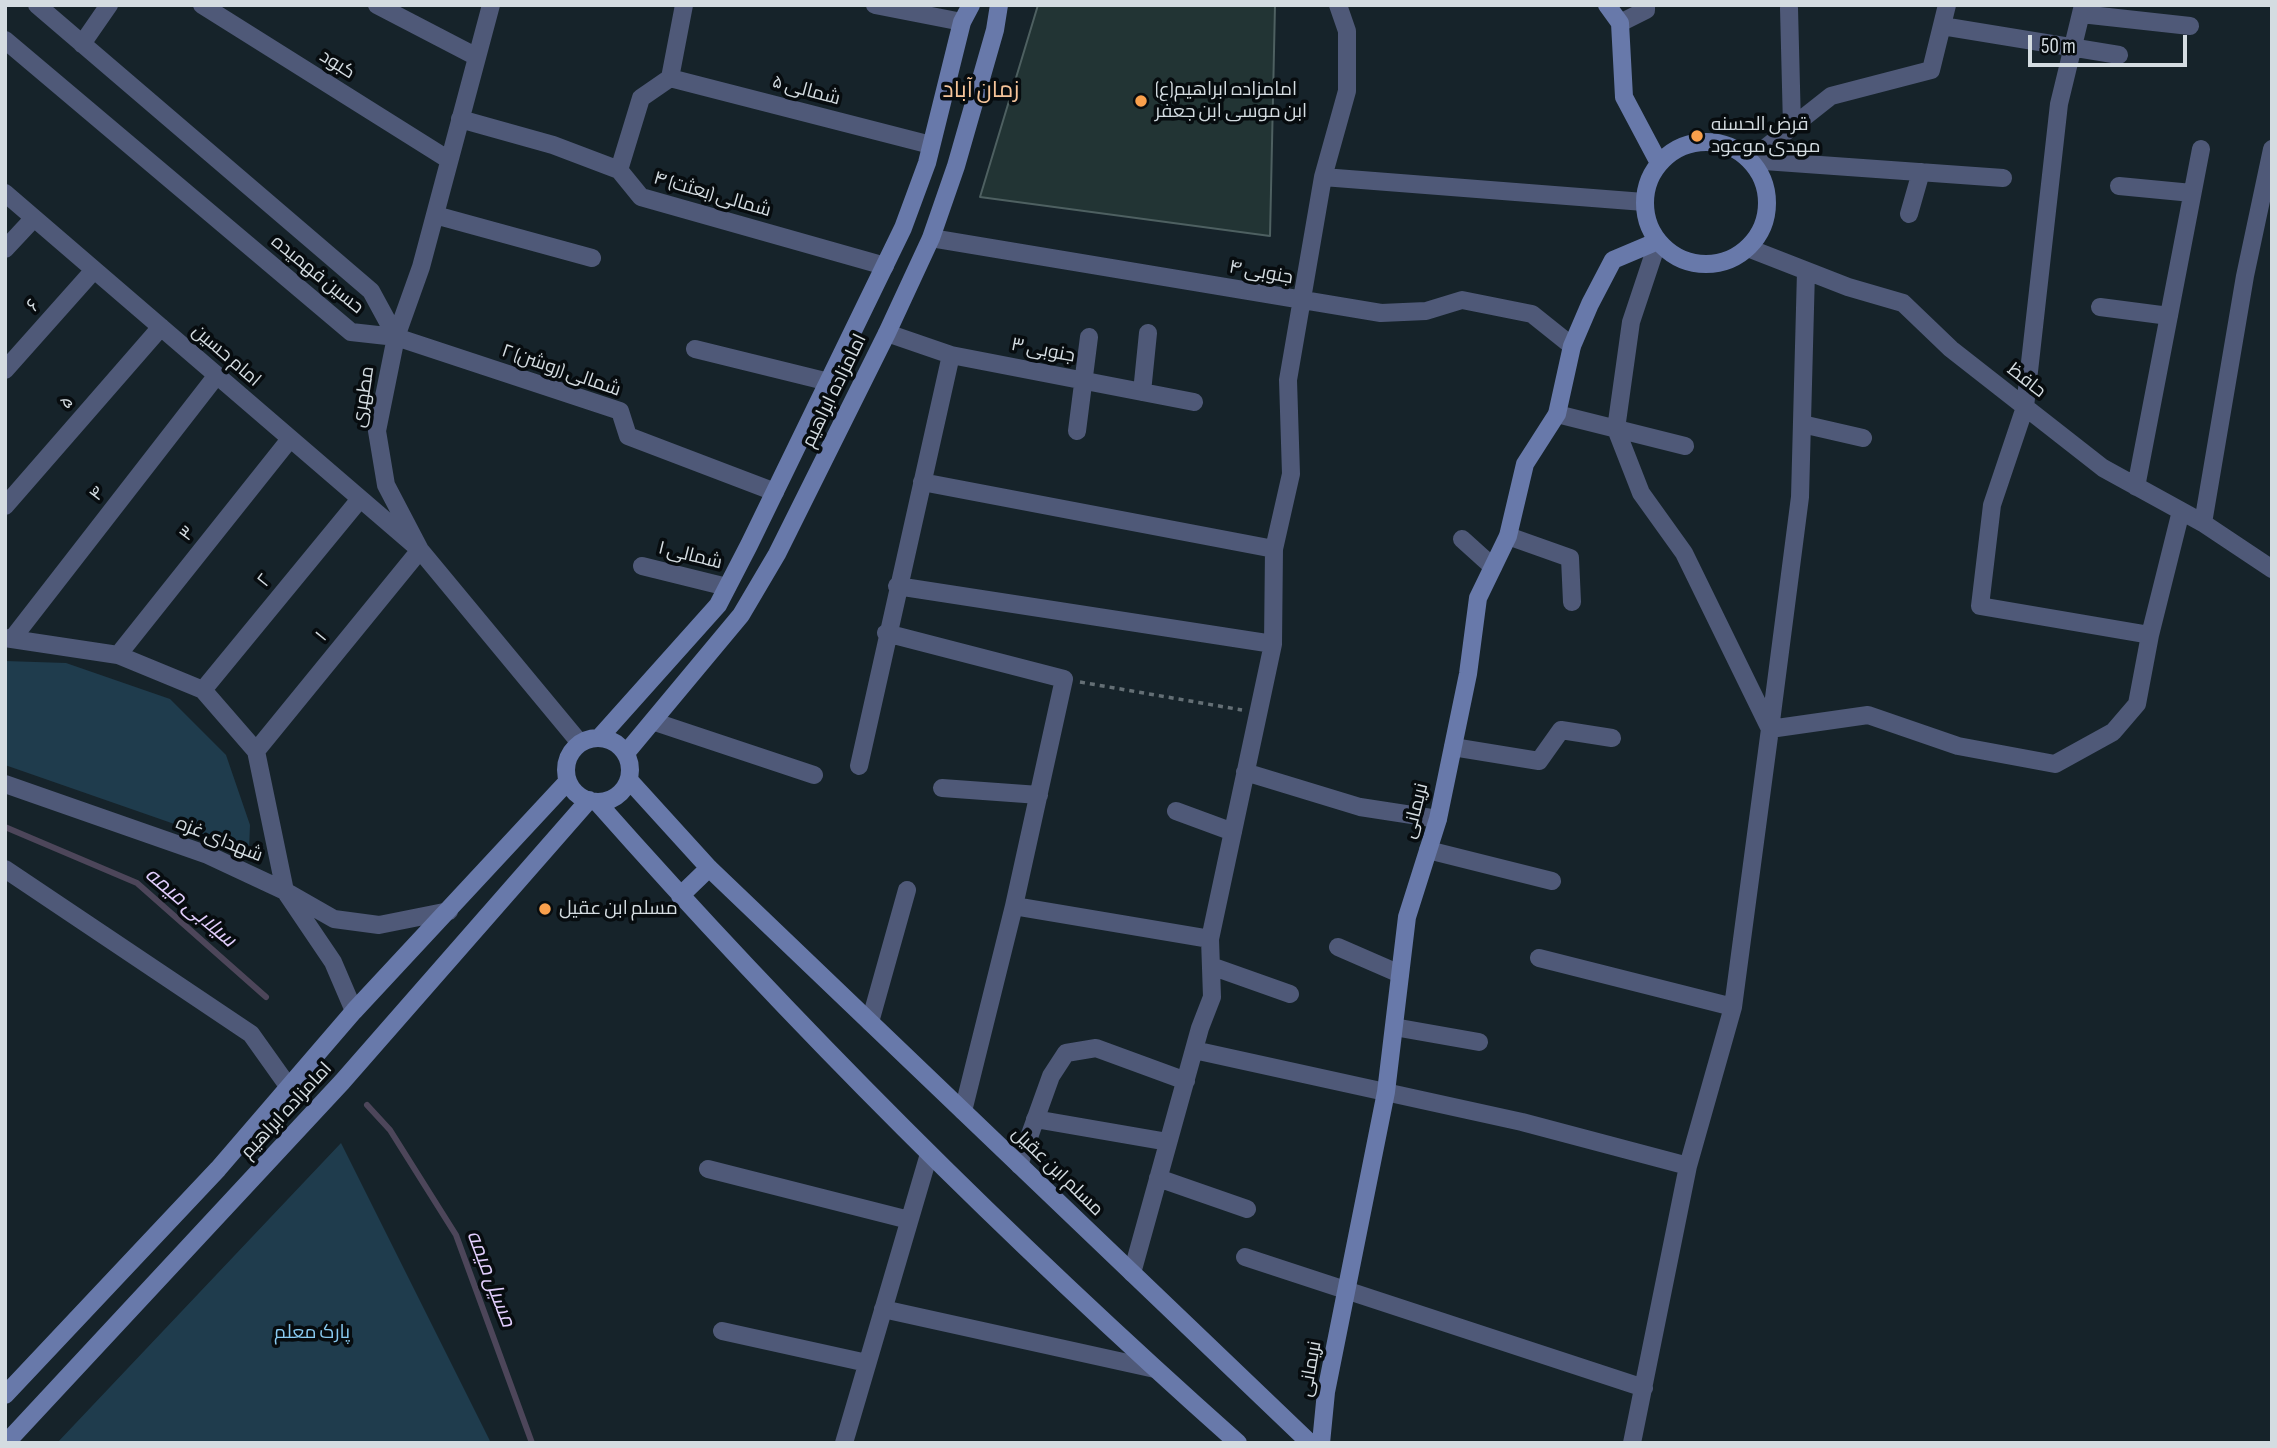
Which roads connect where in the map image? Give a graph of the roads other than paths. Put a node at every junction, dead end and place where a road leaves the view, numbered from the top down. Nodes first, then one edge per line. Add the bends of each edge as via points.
1 (37, 5) edge
2 (109, 5) edge
3 (202, 5) edge
4 (377, 5) edge
5 (491, 5) edge
6 (684, 5) edge
7 (875, 5) edge
8 (971, 5) edge
9 (999, 5) edge
10 (1338, 5) edge
11 (1607, 5) edge
12 (1646, 5) edge
13 (1947, 5) edge
14 (1789, 8) dead end
15 (2082, 10) edge
16 (962, 22) junction
17 (1620, 23) junction
18 (1942, 26) junction
19 (2190, 26) dead end
20 (5, 40) edge
21 (82, 44) junction
22 (2073, 47) junction
23 (2119, 55) dead end
24 (477, 57) junction
25 (670, 78) junction
26 (460, 119) junction
27 (1792, 126) junction
28 (932, 145) junction
29 (2201, 149) dead end
30 (2272, 149) edge
31 (449, 160) junction
32 (1750, 160) junction
33 (1659, 163) junction
34 (619, 170) junction
35 (1921, 172) junction
36 (1323, 177) junction
37 (2003, 177) dead end
38 (2119, 186) dead end
39 (5, 193) edge
40 (2192, 193) junction
41 (1644, 202) junction
42 (1909, 214) dead end
43 (435, 215) junction
44 (34, 218) junction
45 (931, 238) junction
46 (1658, 242) junction
47 (1748, 248) junction
48 (5, 249) edge
49 (592, 258) dead end
50 (885, 266) junction
51 (94, 270) junction
52 (1806, 271) junction
53 (1302, 301) junction
54 (2100, 307) dead end
55 (2169, 316) junction
56 (161, 327) junction
57 (1149, 332) dead end
58 (887, 333) junction
59 (396, 337) junction
60 (1089, 337) dead end
61 (1572, 346) junction
62 (695, 349) dead end
63 (951, 355) junction
64 (5, 370) edge
65 (217, 375) junction
66 (1084, 380) junction
67 (829, 382) junction
68 (1142, 392) junction
69 (1194, 402) dead end
70 (2025, 407) junction
71 (1557, 414) junction
72 (1802, 424) junction
73 (1616, 429) junction
74 (1077, 431) dead end
75 (1863, 438) dead end
76 (290, 439) junction
77 (1685, 446) dead end
78 (922, 482) junction
79 (2136, 486) junction
80 (775, 492) junction
81 (360, 499) junction
82 (5, 506) edge
83 (2181, 511) junction
84 (2203, 523) junction
85 (1508, 536) junction
86 (1462, 539) dead end
87 (420, 550) junction
88 (1274, 550) junction
89 (642, 566) dead end
90 (1493, 567) junction
91 (2272, 569) edge
92 (897, 586) junction
93 (727, 587) junction
94 (1572, 602) dead end
95 (886, 633) junction
96 (2150, 635) junction
97 (9, 638) edge
98 (1273, 644) junction
99 (118, 655) junction
100 (203, 690) junction
101 (655, 722) junction
102 (1770, 729) junction
103 (598, 738) junction
104 (1612, 738) dead end
105 (580, 743) junction
106 (1452, 747) junction
107 (256, 751) junction
108 (626, 753) junction
109 (859, 766) dead end
110 (1245, 772) junction
111 (814, 775) dead end
112 (629, 780) junction
113 (568, 781) junction
114 (5, 783) edge
115 (942, 788) dead end
116 (1039, 795) junction
117 (593, 801) junction
118 (1176, 811) dead end
119 (1438, 819) junction
120 (1233, 832) junction
121 (1428, 850) junction
122 (709, 868) junction
123 (5, 869) edge
124 (1552, 881) dead end
125 (907, 890) dead end
126 (285, 891) junction
127 (680, 896) junction
128 (1014, 906) junction
129 (449, 911) junction
130 (1210, 939) junction
131 (1338, 947) dead end
132 (1539, 958) dead end
133 (1210, 966) junction
134 (1400, 974) junction
135 (1290, 994) dead end
136 (1733, 1007) junction
137 (354, 1011) junction
138 (870, 1022) junction
139 (1394, 1027) junction
140 (1479, 1042) dead end
141 (1194, 1050) junction
142 (1186, 1081) junction
143 (288, 1086) junction
144 (1385, 1092) junction
145 (962, 1111) junction
146 (1035, 1119) junction
147 (1168, 1142) junction
148 (929, 1154) junction
149 (1019, 1165) junction
150 (1688, 1166) junction
151 (708, 1169) dead end
152 (1158, 1178) junction
153 (1247, 1209) dead end
154 (909, 1220) junction
155 (1245, 1257) dead end
156 (1132, 1273) junction
157 (1347, 1291) junction
158 (883, 1309) junction
159 (722, 1331) dead end
160 (867, 1363) junction
161 (1155, 1369) junction
162 (1644, 1388) junction
163 (5, 1395) edge
164 (6, 1443) edge
165 (844, 1443) edge
166 (1238, 1443) edge
167 (1310, 1443) edge
168 (1321, 1443) edge
169 (1632, 1443) edge

1 - 21 street, حسین فهمیده
2 - 21 street
3 - 31 street, کبود
4 - 24 street
5 - 24 street, مطهری
6 - 25 street
7 - 16 street
8 - 16 street, امامزاده ابراهیم
9 - 45 street, امامزاده ابراهیم via 956,166
10 - 36 street via 1347,31 1347,91
11 - 17 street
12 - 17 street
13 - 18 street
14 - 27 street
15 - 19 street
15 - 22 street
16 - 28 street, امامزاده ابراهیم
17 - 33 street via 1624,97
18 - 22 street
18 - 27 street via 1931,70 1831,96
20 - 59 street, حسین فهمیده via 351,332
21 - 59 street, حسین فهمیده via 372,291
22 - 23 street
22 - 70 street via 2059,104
24 - 26 street, مطهری
25 - 28 street, ۵ شمالی
25 - 34 street via 641,98
26 - 31 street, مطهری
26 - 34 street via 553,145
27 - 32 street
28 - 50 street, امامزاده ابراهیم via 904,228
29 - 40 street
30 - 84 street via 2245,276
31 - 43 street, مطهری
32 - 33 street via 1716,142 1695,142
32 - 35 street
32 - 47 street via 1762,176 1767,215
33 - 41 street via 1648,181
34 - 50 street, ۴ شمالی (بعثت) via 641,198
35 - 37 street
35 - 42 street
36 - 41 street
36 - 53 street
38 - 40 street
39 - 44 street, امام حسین
40 - 55 street
41 - 46 street via 1647,223
43 - 49 street
43 - 59 street, مطهری
44 - 48 street
44 - 51 street, امام حسین
45 - 53 street, ۴ جنوبی
45 - 58 street, امامزاده ابراهیم
46 - 47 street via 1674,256 1693,263 1732,259
46 - 61 street, نریمانی via 1613,260
46 - 73 street via 1631,322
47 - 52 street, حافظ
50 - 67 street, امامزاده ابراهیم
51 - 56 street, امام حسین
51 - 64 street, ۶
52 - 70 street, حافظ via 1903,303 1951,349
52 - 72 street
53 - 61 street, ۴ جنوبی via 1381,313 1426,311 1462,300 1531,314
53 - 88 street via 1288,380 1291,474
54 - 55 street
55 - 79 street
56 - 65 street, امام حسین
56 - 82 street, ۵
57 - 68 street
58 - 63 street, ۳ جنوبی
58 - 101 street, امامزاده ابراهیم via 777,554 741,615
59 - 80 street, ۲ شمالی (روشن) via 620,411 628,436
59 - 87 street, مطهری via 377,431 386,485
60 - 66 street
61 - 71 street, نریمانی
62 - 67 street
63 - 66 street, ۳ جنوبی
63 - 78 street
65 - 76 street, امام حسین
65 - 97 street, ۴
66 - 68 street, ۳ جنوبی
66 - 74 street
67 - 80 street, امامزاده ابراهیم
68 - 69 street, ۳ جنوبی
70 - 79 street, حافظ via 2103,468
70 - 96 street via 1992,505 1980,606
71 - 73 street
71 - 85 street, نریمانی via 1525,464
72 - 75 street
72 - 102 street via 1800,497
73 - 77 street
73 - 102 street via 1641,493 1684,554
76 - 81 street, امام حسین
76 - 99 street, ۳
78 - 88 street
78 - 92 street
79 - 83 street, حافظ
80 - 93 street, امامزاده ابراهیم
81 - 87 street, امام حسین
81 - 100 street, ۲
83 - 84 street, حافظ
83 - 96 street
84 - 91 street, حافظ
85 - 90 street, نریمانی
85 - 94 street via 1570,558
86 - 90 street
87 - 105 street, مطهری
87 - 107 street, ۱
88 - 98 street
89 - 93 street, ۱ شمالی
90 - 106 street, نریمانی via 1478,598
92 - 95 street
92 - 98 street
93 - 103 street, امامزاده ابراهیم via 718,605 672,659
95 - 109 street
95 - 116 street via 1065,679
96 - 102 street via 2137,704 2113,733 2055,764 1958,746 1868,715
97 - 99 street
98 - 110 street
99 - 100 street
100 - 107 street
101 - 108 street, امامزاده ابراهیم
101 - 111 street
102 - 136 street
103 - 105 street
103 - 108 street via 615,742
104 - 106 street via 1562,730 1539,761
105 - 113 street via 570,754
106 - 119 street, نریمانی
107 - 126 street
108 - 112 street via 631,766
110 - 119 street via 1360,807
110 - 120 street
112 - 117 street via 610,800
112 - 122 street, مسلم ابن عقیل
113 - 117 street via 576,793
113 - 129 street, امامزاده ابراهیم
114 - 126 street, شهدای غزه via 208,855
115 - 116 street
116 - 128 street
117 - 127 street
117 - 164 street, امامزاده ابراهیم via 342,1082
118 - 120 street
119 - 121 street, نریمانی
120 - 130 street
121 - 124 street
121 - 134 street, نریمانی via 1408,918
122 - 127 street
122 - 138 street, مسلم ابن عقیل
123 - 143 street via 251,1034
125 - 138 street
126 - 129 street, شهدای غزه via 334,919 379,925
126 - 137 street via 333,962
127 - 148 street
128 - 130 street
128 - 145 street
129 - 137 street, امامزاده ابراهیم
130 - 133 street
131 - 134 street
132 - 136 street
133 - 135 street
133 - 141 street via 1212,997
134 - 139 street, نریمانی
136 - 150 street
137 - 143 street, امامزاده ابراهیم
138 - 145 street, مسلم ابن عقیل
139 - 140 street
139 - 144 street, نریمانی
141 - 142 street
141 - 144 street
142 - 146 street via 1096,1048 1066,1053 1051,1076
142 - 147 street
143 - 163 street, امامزاده ابراهیم via 218,1169
144 - 150 street
144 - 157 street, نریمانی
145 - 149 street, مسلم ابن عقیل
146 - 147 street
146 - 149 street
147 - 152 street
148 - 154 street
148 - 161 street
149 - 156 street, مسلم ابن عقیل
150 - 162 street
151 - 154 street
152 - 153 street
152 - 156 street
154 - 158 street
155 - 157 street
156 - 167 street, مسلم ابن عقیل
157 - 162 street
157 - 168 street, نریمانی via 1326,1392
158 - 160 street
158 - 161 street
159 - 160 street
160 - 165 street
161 - 166 street
162 - 169 street

